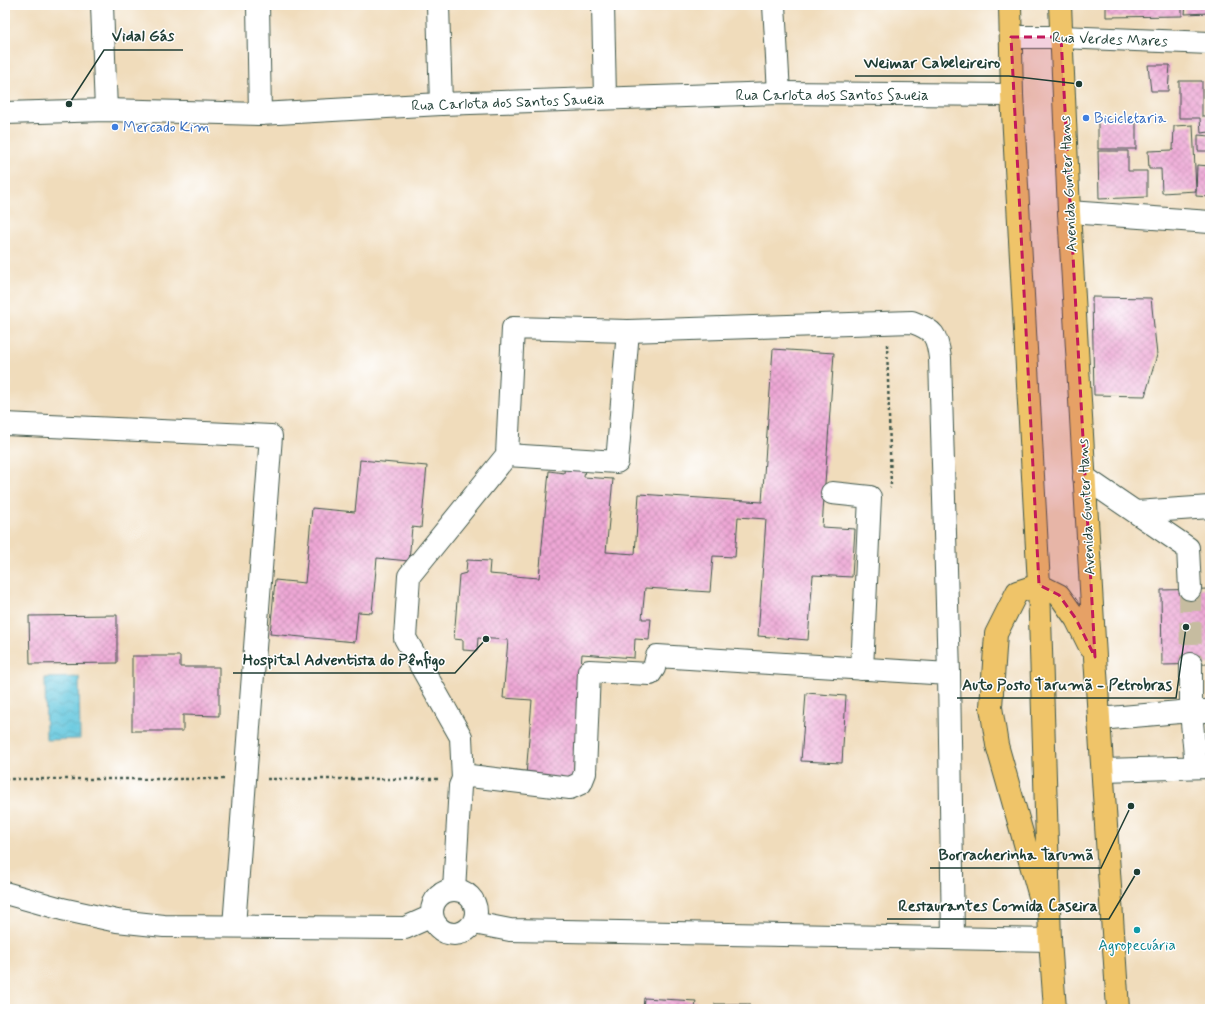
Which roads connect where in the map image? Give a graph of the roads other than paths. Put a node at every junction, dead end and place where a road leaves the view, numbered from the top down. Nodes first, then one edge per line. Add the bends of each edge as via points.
1 (102, 5) edge
2 (258, 5) edge
3 (438, 5) edge
4 (603, 5) edge
5 (774, 5) edge
6 (1010, 5) edge
7 (1060, 5) edge
8 (1011, 37) junction
9 (1061, 37) junction
10 (1210, 43) edge
11 (779, 93) junction
12 (1012, 95) junction
13 (605, 98) junction
14 (441, 104) junction
15 (106, 110) junction
16 (5, 113) edge
17 (260, 114) junction
18 (1069, 212) junction
19 (1210, 222) edge
20 (628, 331) junction
21 (5, 424) edge
22 (507, 455) junction
23 (1084, 477) junction
24 (832, 493) dead end
25 (1210, 507) edge
26 (1136, 512) junction
27 (1039, 585) junction
28 (1190, 589) tunnel mouth
29 (1095, 657) junction
30 (1191, 664) tunnel mouth
31 (862, 669) junction
32 (949, 674) junction
33 (1201, 711) edge
34 (1099, 719) junction
35 (1203, 767) edge
36 (1103, 770) junction
37 (463, 779) junction
38 (454, 890) junction
39 (5, 893) edge
40 (432, 916) junction
41 (474, 923) junction
42 (234, 926) junction
43 (1050, 936) junction
44 (953, 938) junction
45 (1117, 980) junction
46 (1055, 1009) edge
47 (1118, 1009) edge
48 (1127, 1009) edge

1 - 15 street
2 - 17 street
3 - 14 street
4 - 13 street
5 - 11 street
6 - 8 main road
7 - 9 main road, Avenida Gunter Hans
8 - 9 street, Rua Verdes Mares
8 - 12 main road
9 - 10 street, Rua Verdes Mares
9 - 18 main road, Avenida Gunter Hans
11 - 12 street, Rua Carlota dos Santos Saueia
11 - 13 street, Rua Carlota dos Santos Saueia
12 - 27 main road
13 - 14 street, Rua Carlota dos Santos Saueia
14 - 17 street, Rua Carlota dos Santos Saueia
15 - 16 street, Rua Carlota dos Santos Saueia
15 - 17 street, Rua Carlota dos Santos Saueia
18 - 19 street
18 - 23 main road, Avenida Gunter Hans
20 - 22 street via 617,462
20 - 22 street via 513,328
20 - 32 street via 912,322 927,328 937,340 940,358
21 - 42 street via 271,436
22 - 37 street via 409,576 405,638 461,738
23 - 26 street
23 - 29 main road, Avenida Gunter Hans
24 - 31 street via 870,497
25 - 26 street
26 - 28 street via 1188,548
27 - 29 main road via 1058,595 1076,619
27 - 43 main road
27 - 43 main road via 1017,592 996,634 991,707 997,744
29 - 34 main road, Avenida Gunter Hans
30 - 33 street
31 - 32 street
31 - 37 street via 657,656 650,674 589,671 585,773 581,783 570,788 470,776
32 - 44 street
33 - 34 street
33 - 35 street
34 - 36 main road, Avenida Gunter Hans
35 - 36 street
36 - 45 main road, Avenida Gunter Hans
37 - 38 street via 460,786
38 - 40 street via 443,892 434,902
38 - 41 street via 463,891 474,900
39 - 42 street via 62,909 117,920 164,926
40 - 41 street via 440,929 446,933 454,934 468,929
40 - 42 street via 405,928
41 - 44 street via 510,930
43 - 44 street
43 - 46 main road
45 - 47 main road, Avenida Gunter Hans
45 - 48 main road

